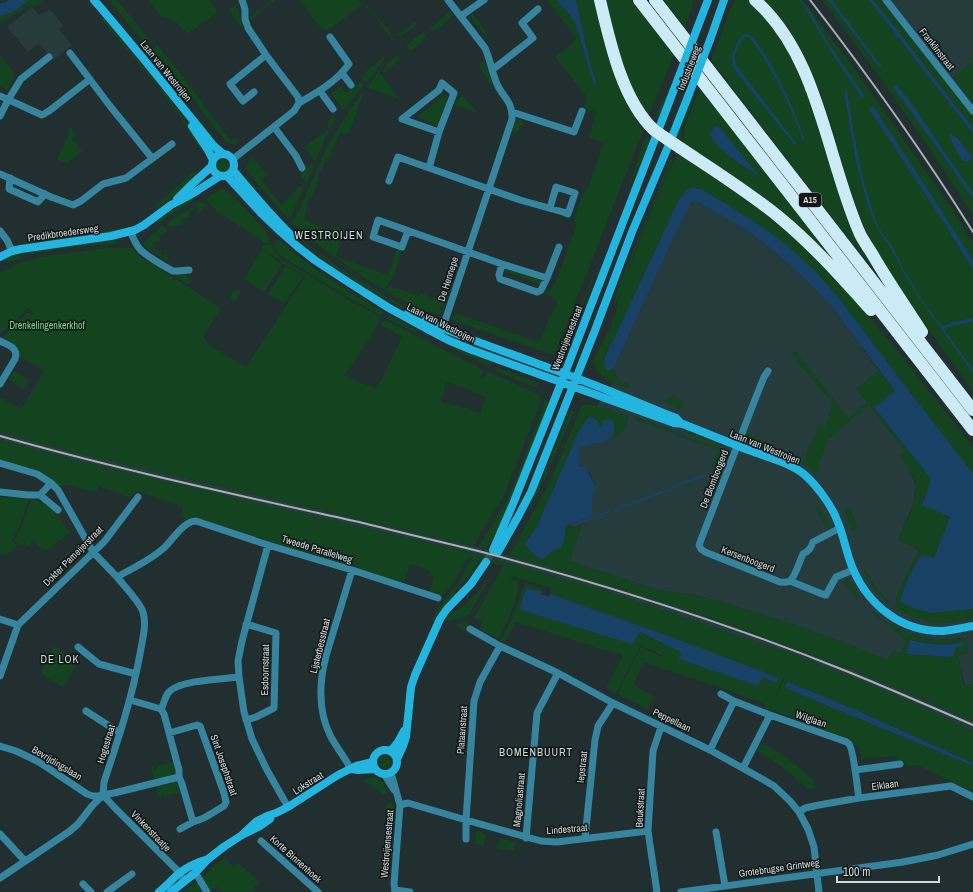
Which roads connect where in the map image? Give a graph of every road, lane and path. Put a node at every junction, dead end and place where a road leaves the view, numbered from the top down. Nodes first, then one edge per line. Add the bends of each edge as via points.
1 (93, 0) edge
2 (242, 0) edge
3 (448, 0) edge
4 (484, 0) edge
5 (600, 0) edge
6 (639, 0) edge
7 (655, 0) edge
8 (708, 0) edge
9 (724, 0) edge
10 (755, 0) edge
11 (886, 0) edge
12 (538, 10) dead end
13 (461, 16) junction
14 (330, 37) dead end
15 (70, 53) dead end
16 (266, 55) junction
17 (49, 57) dead end
18 (492, 70) junction
19 (342, 74) junction
20 (90, 79) junction
21 (351, 85) dead end
22 (320, 91) junction
23 (254, 92) dead end
24 (0, 96) edge
25 (8, 100) junction
26 (299, 103) junction
27 (333, 109) dead end
28 (582, 111) dead end
29 (973, 111) edge
30 (512, 112) junction
31 (0, 116) edge
32 (274, 127) junction
33 (439, 132) junction
34 (657, 133) junction
35 (670, 142) junction
36 (172, 144) dead end
37 (223, 154) junction
38 (152, 158) junction
39 (233, 159) junction
40 (213, 163) junction
41 (302, 168) dead end
42 (429, 168) junction
43 (0, 174) edge
44 (227, 174) junction
45 (389, 181) dead end
46 (489, 189) junction
47 (171, 205) junction
48 (550, 208) dead end
49 (0, 231) edge
50 (130, 231) junction
51 (408, 231) junction
52 (559, 247) dead end
53 (12, 251) junction
54 (468, 252) junction
55 (0, 257) edge
56 (502, 264) junction
57 (189, 270) dead end
58 (547, 278) junction
59 (441, 332) junction
60 (0, 341) edge
61 (768, 372) dead end
62 (565, 373) junction
63 (576, 378) junction
64 (936, 382) junction
65 (561, 383) junction
66 (0, 384) edge
67 (572, 387) junction
68 (969, 405) edge
69 (683, 424) junction
70 (973, 430) edge
71 (737, 446) junction
72 (0, 463) edge
73 (51, 483) junction
74 (0, 492) edge
75 (40, 495) junction
76 (138, 497) dead end
77 (58, 510) dead end
78 (840, 528) junction
79 (268, 545) junction
80 (701, 549) joint
81 (94, 552) junction
82 (489, 562) tunnel mouth
83 (352, 570) junction
84 (853, 570) junction
85 (117, 577) junction
86 (790, 581) junction
87 (438, 598) dead end
88 (0, 619) edge
89 (246, 624) junction
90 (18, 625) junction
91 (973, 626) edge
92 (470, 629) dead end
93 (500, 646) junction
94 (78, 647) dead end
95 (558, 673) junction
96 (136, 674) junction
97 (0, 676) edge
98 (239, 677) junction
99 (721, 694) dead end
100 (130, 700) junction
101 (734, 701) junction
102 (613, 703) junction
103 (161, 709) junction
104 (86, 711) dead end
105 (770, 715) junction
106 (246, 720) junction
107 (407, 723) junction
108 (661, 727) junction
109 (120, 733) junction
110 (169, 733) junction
111 (0, 746) edge
112 (710, 750) junction
113 (391, 751) junction
114 (397, 759) junction
115 (900, 764) dead end
116 (374, 765) junction
117 (743, 768) junction
118 (351, 769) junction
119 (855, 770) junction
120 (388, 773) junction
121 (179, 777) junction
122 (103, 795) junction
123 (973, 797) edge
124 (859, 798) junction
125 (399, 802) junction
126 (288, 807) junction
127 (799, 812) junction
128 (466, 820) junction
129 (193, 822) junction
130 (180, 829) dead end
131 (648, 831) junction
132 (716, 832) dead end
133 (0, 834) edge
134 (526, 838) junction
135 (584, 838) junction
136 (466, 840) dead end
137 (261, 841) dead end
138 (973, 844) edge
139 (208, 859) junction
140 (25, 861) junction
141 (179, 873) junction
142 (817, 873) junction
143 (132, 874) dead end
144 (0, 878) edge
145 (198, 878) dead end
146 (186, 881) junction
147 (83, 884) dead end
148 (725, 886) junction
149 (110, 891) edge
150 (395, 891) edge
151 (91, 892) edge
152 (159, 892) edge
153 (171, 892) edge
154 (207, 892) edge
155 (318, 892) edge
156 (410, 892) edge
157 (657, 892) edge
158 (681, 892) edge
159 (819, 892) edge

1 - 37 street, Laan van Westroijen
1 - 40 street, Laan van Westroijen via 98,10 189,122 208,150
2 - 16 street via 248,28
3 - 13 street
4 - 13 street
5 - 34 highway, A15 via 614,55 629,94 642,118
6 - 64 highway, A15
7 - 68 highway, A15
8 - 34 street, Industrieweg, bridge
9 - 35 street, Industrieweg, bridge
10 - 68 highway, A15 via 775,21 805,71 843,188 861,234 887,279
11 - 29 street, Franklinstraat
12 - 18 street via 522,23 533,38
13 - 18 street via 488,54
14 - 19 street via 349,64
15 - 20 street
16 - 23 street via 230,84 243,100
16 - 26 street via 298,97
17 - 25 street via 21,79
18 - 30 street
19 - 21 street
19 - 22 street
20 - 25 street via 42,115
20 - 38 street
22 - 26 street
22 - 27 street
24 - 25 street
25 - 31 street
26 - 32 street via 294,111
28 - 30 street via 574,132
30 - 46 street, De Hennepe via 512,119
32 - 39 street
32 - 41 street
33 - 33 street via 454,93 442,83 439,90 402,118
33 - 42 street
34 - 35 highway, A15
34 - 62 street, Westroijensestraat
35 - 63 street, Westroijensestraat
35 - 64 highway, A15 via 716,171 798,233
36 - 38 street
37 - 39 street
37 - 40 street via 216,156
38 - 43 street via 126,178 103,184 73,205
39 - 44 street via 234,163
40 - 44 street via 215,173
40 - 47 street, Predikbroedersweg
42 - 45 street via 398,157
42 - 46 street
44 - 47 street, Predikbroedersweg
44 - 59 street, Laan van Westroijen via 254,196 300,242 338,272
46 - 48 street
46 - 54 street, De Hennepe
47 - 50 street, Predikbroedersweg via 144,225
49 - 53 street
50 - 53 street, Predikbroedersweg
50 - 57 street via 135,243 144,253 173,271
51 - 51 street, De Hennepe via 402,247 373,237 378,220
51 - 54 street, De Hennepe
52 - 58 street
53 - 55 street, Predikbroedersweg
54 - 56 street, De Hennepe
54 - 59 street, De Hennepe
56 - 58 street, De Hennepe
56 - 58 street via 500,279 537,292 541,290
59 - 62 street, Laan van Westroijen
59 - 65 street, Laan van Westroijen via 472,350
60 - 66 street via 13,348 16,357
61 - 71 street, De Blomboogerd
62 - 63 street, Laan van Westroijen
62 - 65 street, Westroijensestraat
63 - 67 street, Westroijensestraat
63 - 69 street, Laan van Westroijen via 676,418
64 - 70 highway, A15
65 - 67 street, Laan van Westroijen
65 - 67 street, Westroijensestraat via 495,551 531,492
67 - 69 street, Laan van Westroijen
69 - 71 street, Laan van Westroijen
71 - 78 street, Laan van Westroijen via 799,470 832,509
71 - 80 street, De Blomboogerd via 699,545
72 - 73 street via 37,474
73 - 75 street
73 - 81 street, Hogestraat via 58,490
74 - 75 street
75 - 77 street
76 - 81 street, Dokter Pameijerstraat
78 - 84 street, Laan van Westroijen
78 - 86 street via 813,542 812,547 803,554
79 - 83 street, Tweede Parallelweg
79 - 85 street, Tweede Parallelweg via 191,521 159,552
79 - 89 street
80 - 86 street, Kersenboogerd via 780,582
81 - 85 street, Hogestraat
81 - 90 street, Dokter Pameijerstraat
82 - 107 street via 440,619 411,687
83 - 87 street, Tweede Parallelweg
83 - 118 street, Lijsterbesstraat via 323,667 321,689 322,714
84 - 86 street, Kersenboogerd via 836,577 826,595
84 - 91 street, Laan van Westroijen via 875,602 895,619 931,630 943,631
85 - 96 street, Hogestraat via 143,611 144,631
88 - 90 street
89 - 98 street via 238,661
89 - 106 street, Esdoornstraat via 276,633 274,708
90 - 97 street
92 - 93 street, Peppellaan
93 - 95 street, Peppellaan
93 - 128 street, Plataanstraat via 480,682 474,701
94 - 96 street via 99,664
95 - 102 street, Peppellaan
95 - 134 street, Magnoliastraat via 537,713
96 - 100 street, Hogestraat
98 - 103 street via 184,684 174,688 167,694
98 - 106 street
99 - 101 street
100 - 103 street
100 - 109 street, Hogestraat
101 - 105 street
101 - 112 street
102 - 108 street, Peppellaan
102 - 135 street, Iepstraat via 598,726
103 - 110 street
104 - 109 street
105 - 117 street
105 - 119 street, Wilglaan via 849,744
106 - 126 street via 260,757
107 - 113 street
107 - 114 street via 405,741
108 - 112 street, Peppellaan
108 - 131 street, Beukstraat via 653,751
109 - 122 street, Hogestraat via 104,782
110 - 121 street
110 - 129 street, Sint Josephstraat via 200,726 226,801 224,806
111 - 122 street, Bevrijdingslaan via 39,762 87,794
112 - 117 street, Peppellaan
113 - 114 street
113 - 116 street via 379,752 374,757
114 - 120 street via 397,766
115 - 119 street
116 - 118 street, Lokstraat via 358,770
116 - 120 street via 378,772
117 - 127 street, Peppellaan via 774,786
118 - 126 street, Lokstraat
119 - 124 street, Wilglaan
120 - 125 street, Westroijensestraat
121 - 122 street, Bevrijdingslaan
121 - 129 street
122 - 140 street via 70,831
122 - 141 street, Vinkenstraatje
123 - 124 street, Eiklaan via 951,786
124 - 127 street, Eiklaan via 805,808
125 - 128 street, Lindestraat
125 - 150 street, Westroijensestraat
126 - 139 street, Lokstraat via 258,821
127 - 142 street, Peppellaan via 813,842
128 - 134 street, Lindestraat
128 - 136 street
129 - 130 street, Sint Josephstraat
131 - 135 street, Lindestraat
131 - 157 street, Beukstraat
132 - 148 street
133 - 140 street
134 - 135 street, Lindestraat via 557,842
137 - 155 street, Korte Binnenhoek
138 - 142 street, Grotebrugse Grintweg via 903,862
139 - 141 street
139 - 146 street
140 - 144 street
141 - 146 street, Vinkenstraatje
141 - 152 street
142 - 148 street, Grotebrugse Grintweg
142 - 159 street, Peppellaan
143 - 149 street
145 - 154 street
146 - 153 street
147 - 151 street
148 - 158 street, Grotebrugse Grintweg
150 - 156 street, Westroijensestraat

